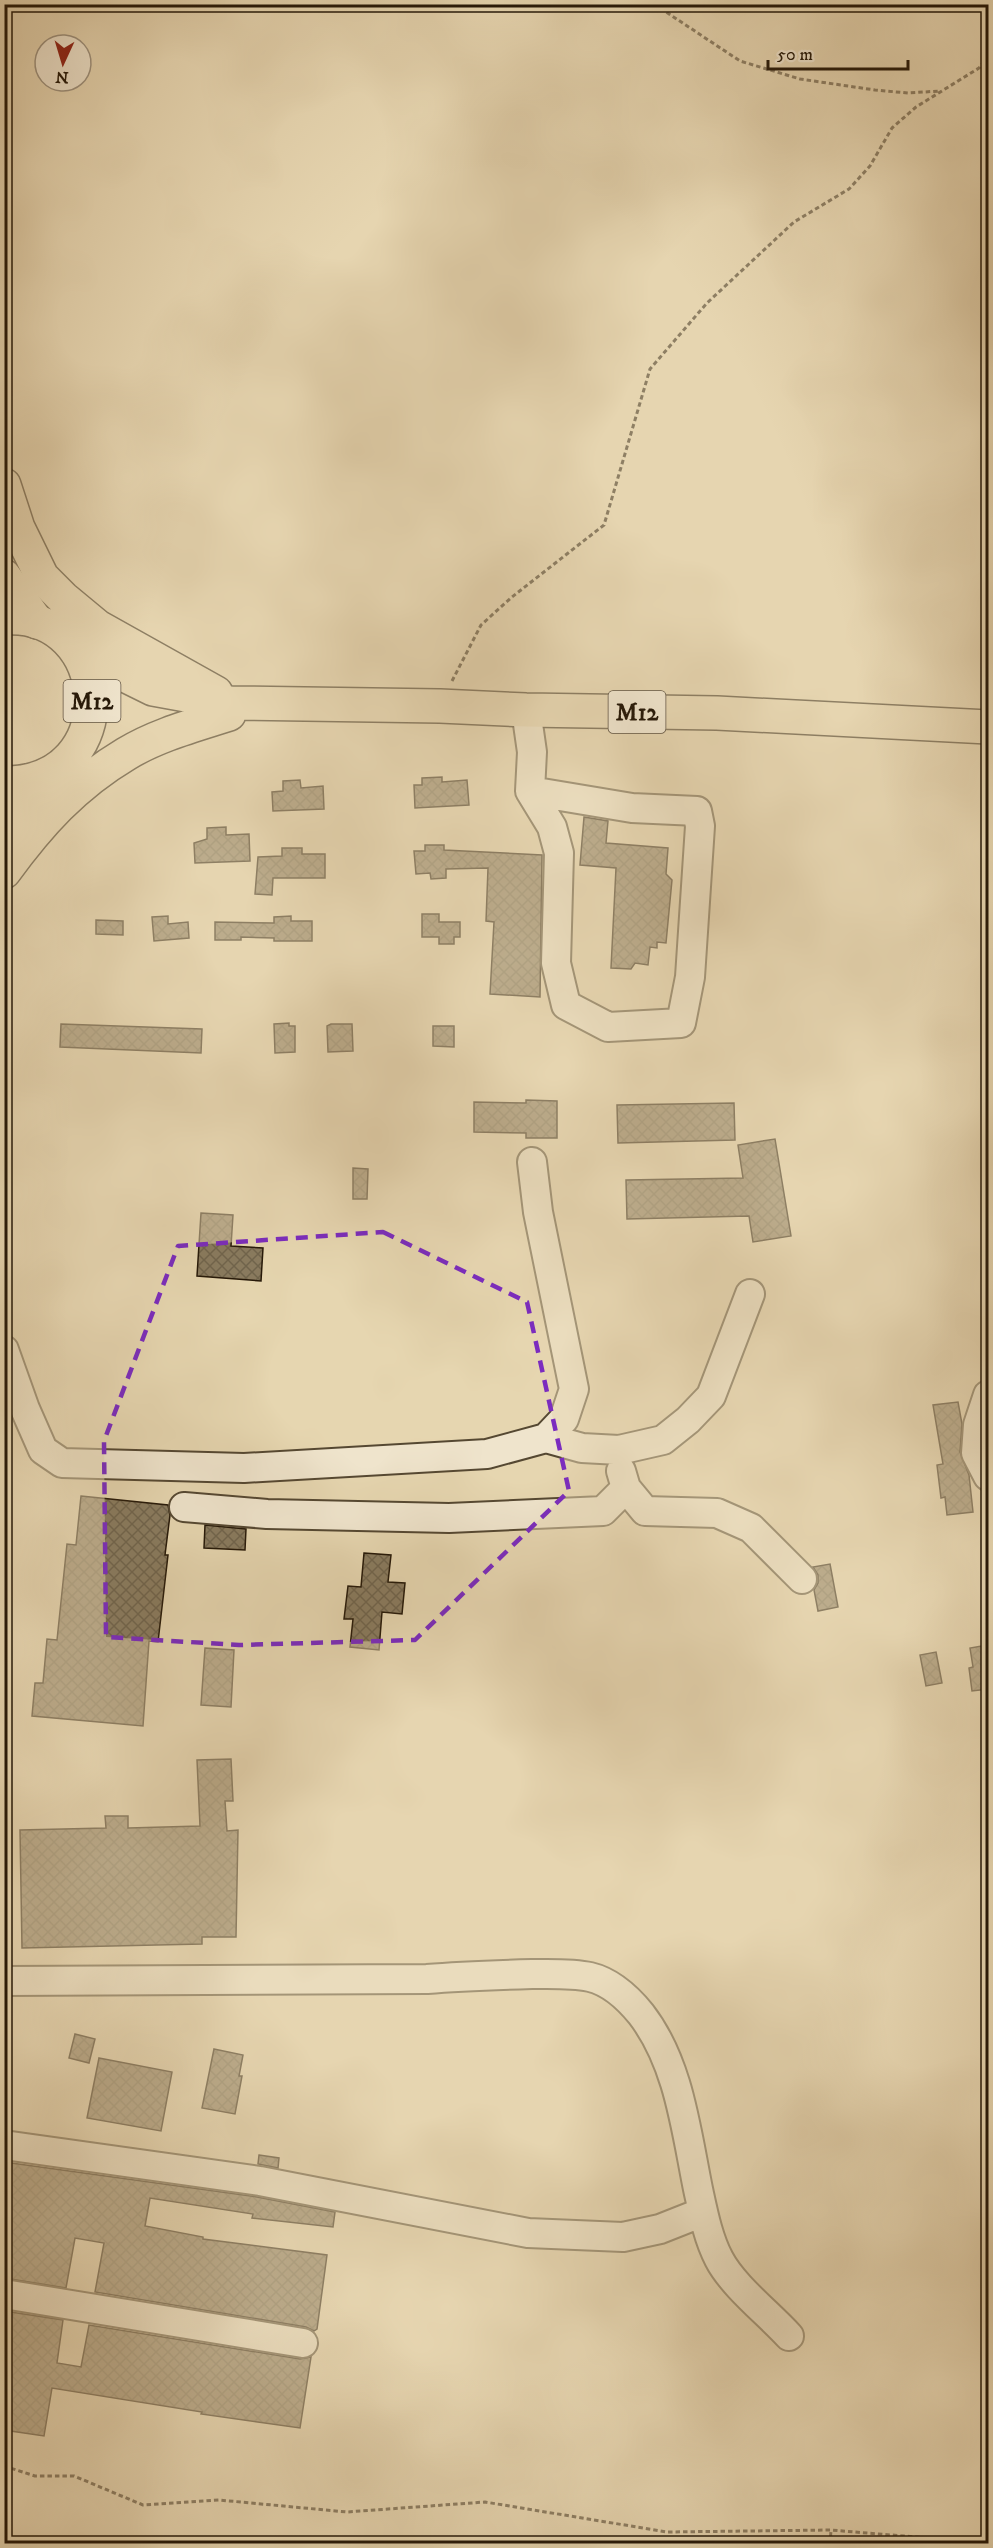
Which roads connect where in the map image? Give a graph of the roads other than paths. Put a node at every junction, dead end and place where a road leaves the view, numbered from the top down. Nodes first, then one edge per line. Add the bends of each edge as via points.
1 (4, 485) edge
2 (4, 576) edge
3 (4, 618) edge
4 (37, 622) junction
5 (76, 651) junction
6 (230, 709) junction
7 (526, 710) junction
8 (988, 727) edge
9 (59, 766) junction
10 (4, 783) edge
11 (530, 791) junction
12 (4, 828) edge
13 (4, 872) edge
14 (532, 1162) dead end
15 (750, 1294) dead end
16 (4, 1350) edge
17 (988, 1395) edge
18 (546, 1438) junction
19 (598, 1449) junction
20 (988, 1476) edge
21 (626, 1488) junction
22 (184, 1507) dead end
23 (603, 1511) junction
24 (645, 1511) junction
25 (802, 1579) dead end
26 (4, 1981) edge
27 (4, 2145) edge
28 (703, 2212) junction
29 (4, 2294) edge
30 (789, 2336) dead end
31 (303, 2343) dead end

1 - 6 main road via 18,528 42,577 63,598 98,627 197,681
2 - 4 main road
3 - 4 main road, M12
4 - 5 main road, M12 via 59,634
5 - 6 main road, M12 via 153,689
5 - 9 main road, M12 via 89,676 93,705 86,733
6 - 7 main road, M12 via 286,703
6 - 9 main road, M12 via 150,721 111,735
6 - 13 main road via 127,753 75,789
7 - 8 main road, M12 via 717,713
7 - 11 street via 532,752
9 - 10 main road, M12 via 21,783
9 - 12 main road via 16,809
11 - 11 street via 552,827 559,853 556,963 566,1005 608,1027 681,1023 691,965 700,826 697,811 632,808
14 - 18 street via 538,1212 574,1389 564,1419
15 - 19 street via 711,1396 688,1420 663,1440 619,1450
16 - 18 street via 42,1450 62,1463 244,1467 487,1454
17 - 20 street via 978,1425 976,1453
18 - 19 street
19 - 21 street via 620,1470
21 - 23 street
21 - 24 street
22 - 23 street via 267,1514 448,1518
23 - 24 street
24 - 25 street via 717,1513 751,1528
26 - 28 street via 427,1979 559,1974 591,1977 632,2002 657,2039 682,2108
27 - 28 street via 260,2181 528,2233 623,2237 660,2229
28 - 30 street via 719,2258 731,2276
29 - 31 street

